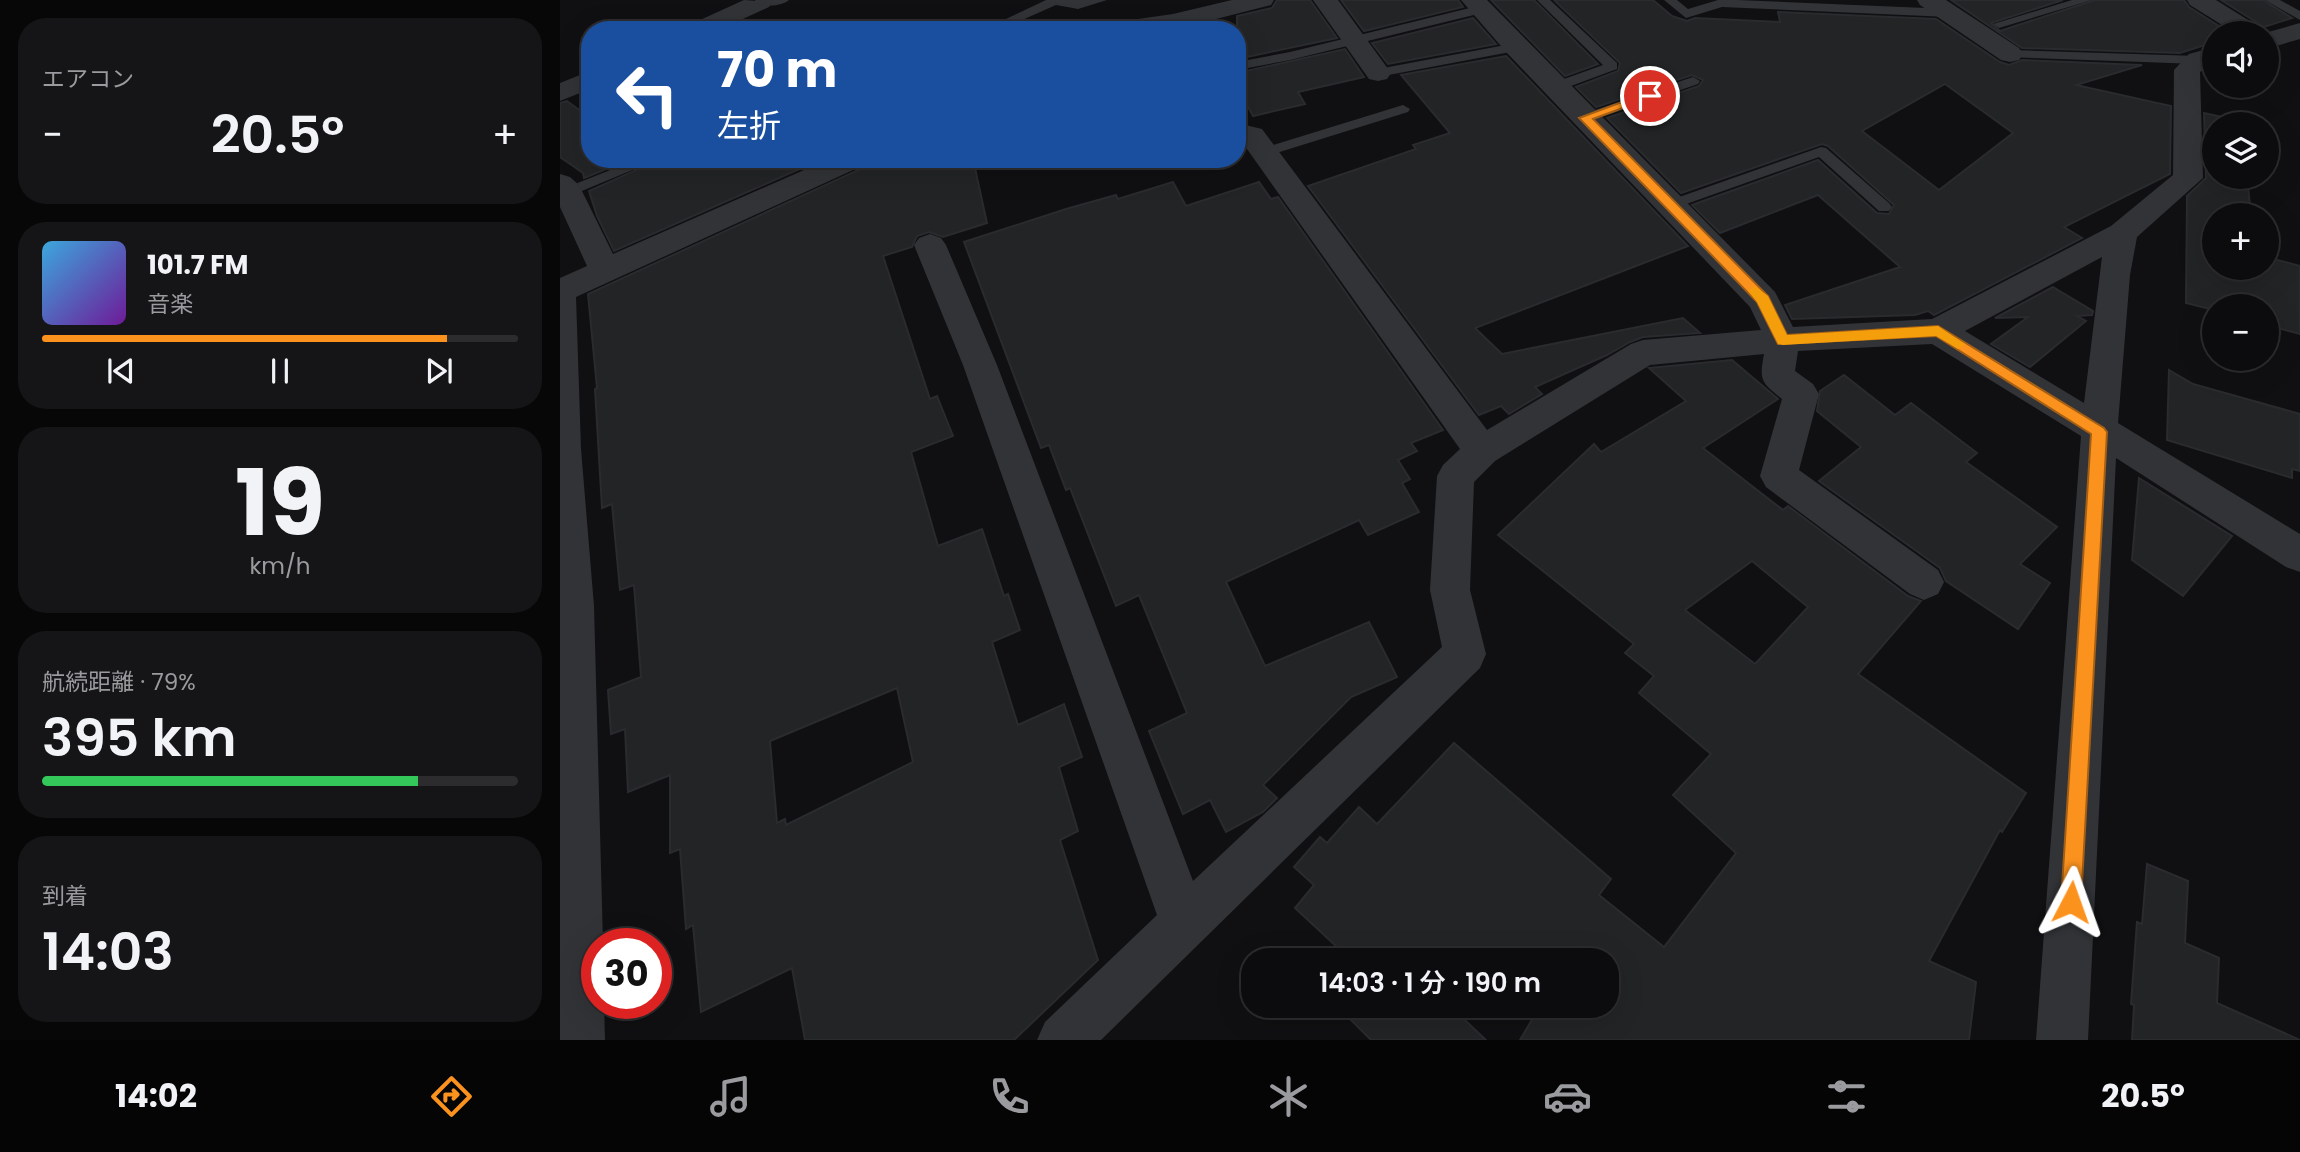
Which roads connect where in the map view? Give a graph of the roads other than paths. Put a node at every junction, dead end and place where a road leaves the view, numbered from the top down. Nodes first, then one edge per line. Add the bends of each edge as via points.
1 (1056, 0) edge
2 (1101, 0) edge
3 (1262, 0) edge
4 (1325, 0) edge
5 (1543, 0) edge
6 (1670, 0) edge
7 (2086, 0) edge
8 (2199, 0) edge
9 (2271, 0) edge
10 (766, 1) edge
11 (1478, 5) edge
12 (1939, 7) edge
13 (2300, 16) edge
14 (719, 21) edge
15 (1009, 21) edge
16 (1191, 21) edge
17 (2233, 21) edge
18 (1999, 24) dead end
19 (2300, 31) edge
20 (2279, 37) edge
21 (1354, 41) junction
22 (1516, 47) junction
23 (2010, 54) joint
24 (2202, 58) edge
25 (2202, 61) edge
26 (1246, 64) edge
27 (1378, 73) joint
28 (1693, 81) dead end
29 (581, 83) edge
30 (1555, 87) junction
31 (560, 93) edge
32 (1403, 108) dead end
33 (1585, 118) junction
34 (1246, 134) edge
35 (1265, 152) junction
36 (626, 168) edge
37 (834, 168) edge
38 (563, 190) edge
39 (1670, 205) junction
40 (1884, 207) dead end
41 (2122, 233) junction
42 (930, 245) dead end
43 (606, 271) junction
44 (1938, 331) junction
45 (1783, 340) junction
46 (2099, 432) junction
47 (561, 449) edge
48 (1482, 451) junction
49 (2300, 555) edge
50 (1924, 582) dead end
51 (1185, 925) junction
52 (579, 1040) edge
53 (1063, 1040) edge
54 (2063, 1040) edge

1 - 2 lane via 1080,7
1 - 15 lane
3 - 16 street
4 - 21 street
5 - 30 lane via 1612,66
6 - 12 lane via 1686,14 1721,3
7 - 18 lane
8 - 17 street
9 - 13 lane
10 - 14 street
11 - 21 lane
11 - 22 street
12 - 23 street
19 - 20 street
21 - 26 lane
21 - 27 street
22 - 27 lane
22 - 30 street
23 - 24 lane
25 - 41 street via 2187,70 2188,178
28 - 33 lane
29 - 31 street
30 - 33 street
32 - 35 lane
33 - 39 street
34 - 35 street
35 - 48 street
36 - 38 lane
37 - 43 street
38 - 43 street
39 - 40 lane via 1821,151
39 - 45 street via 1763,300
41 - 44 street
41 - 46 street
42 - 51 street via 980,365
43 - 47 street via 560,291
44 - 45 street
44 - 46 street
45 - 48 street via 1643,353
45 - 50 street via 1777,376 1801,394 1779,477
46 - 49 street
46 - 54 street
47 - 52 street via 574,606
48 - 51 street via 1456,475 1450,590 1465,654 1354,756
51 - 53 street

